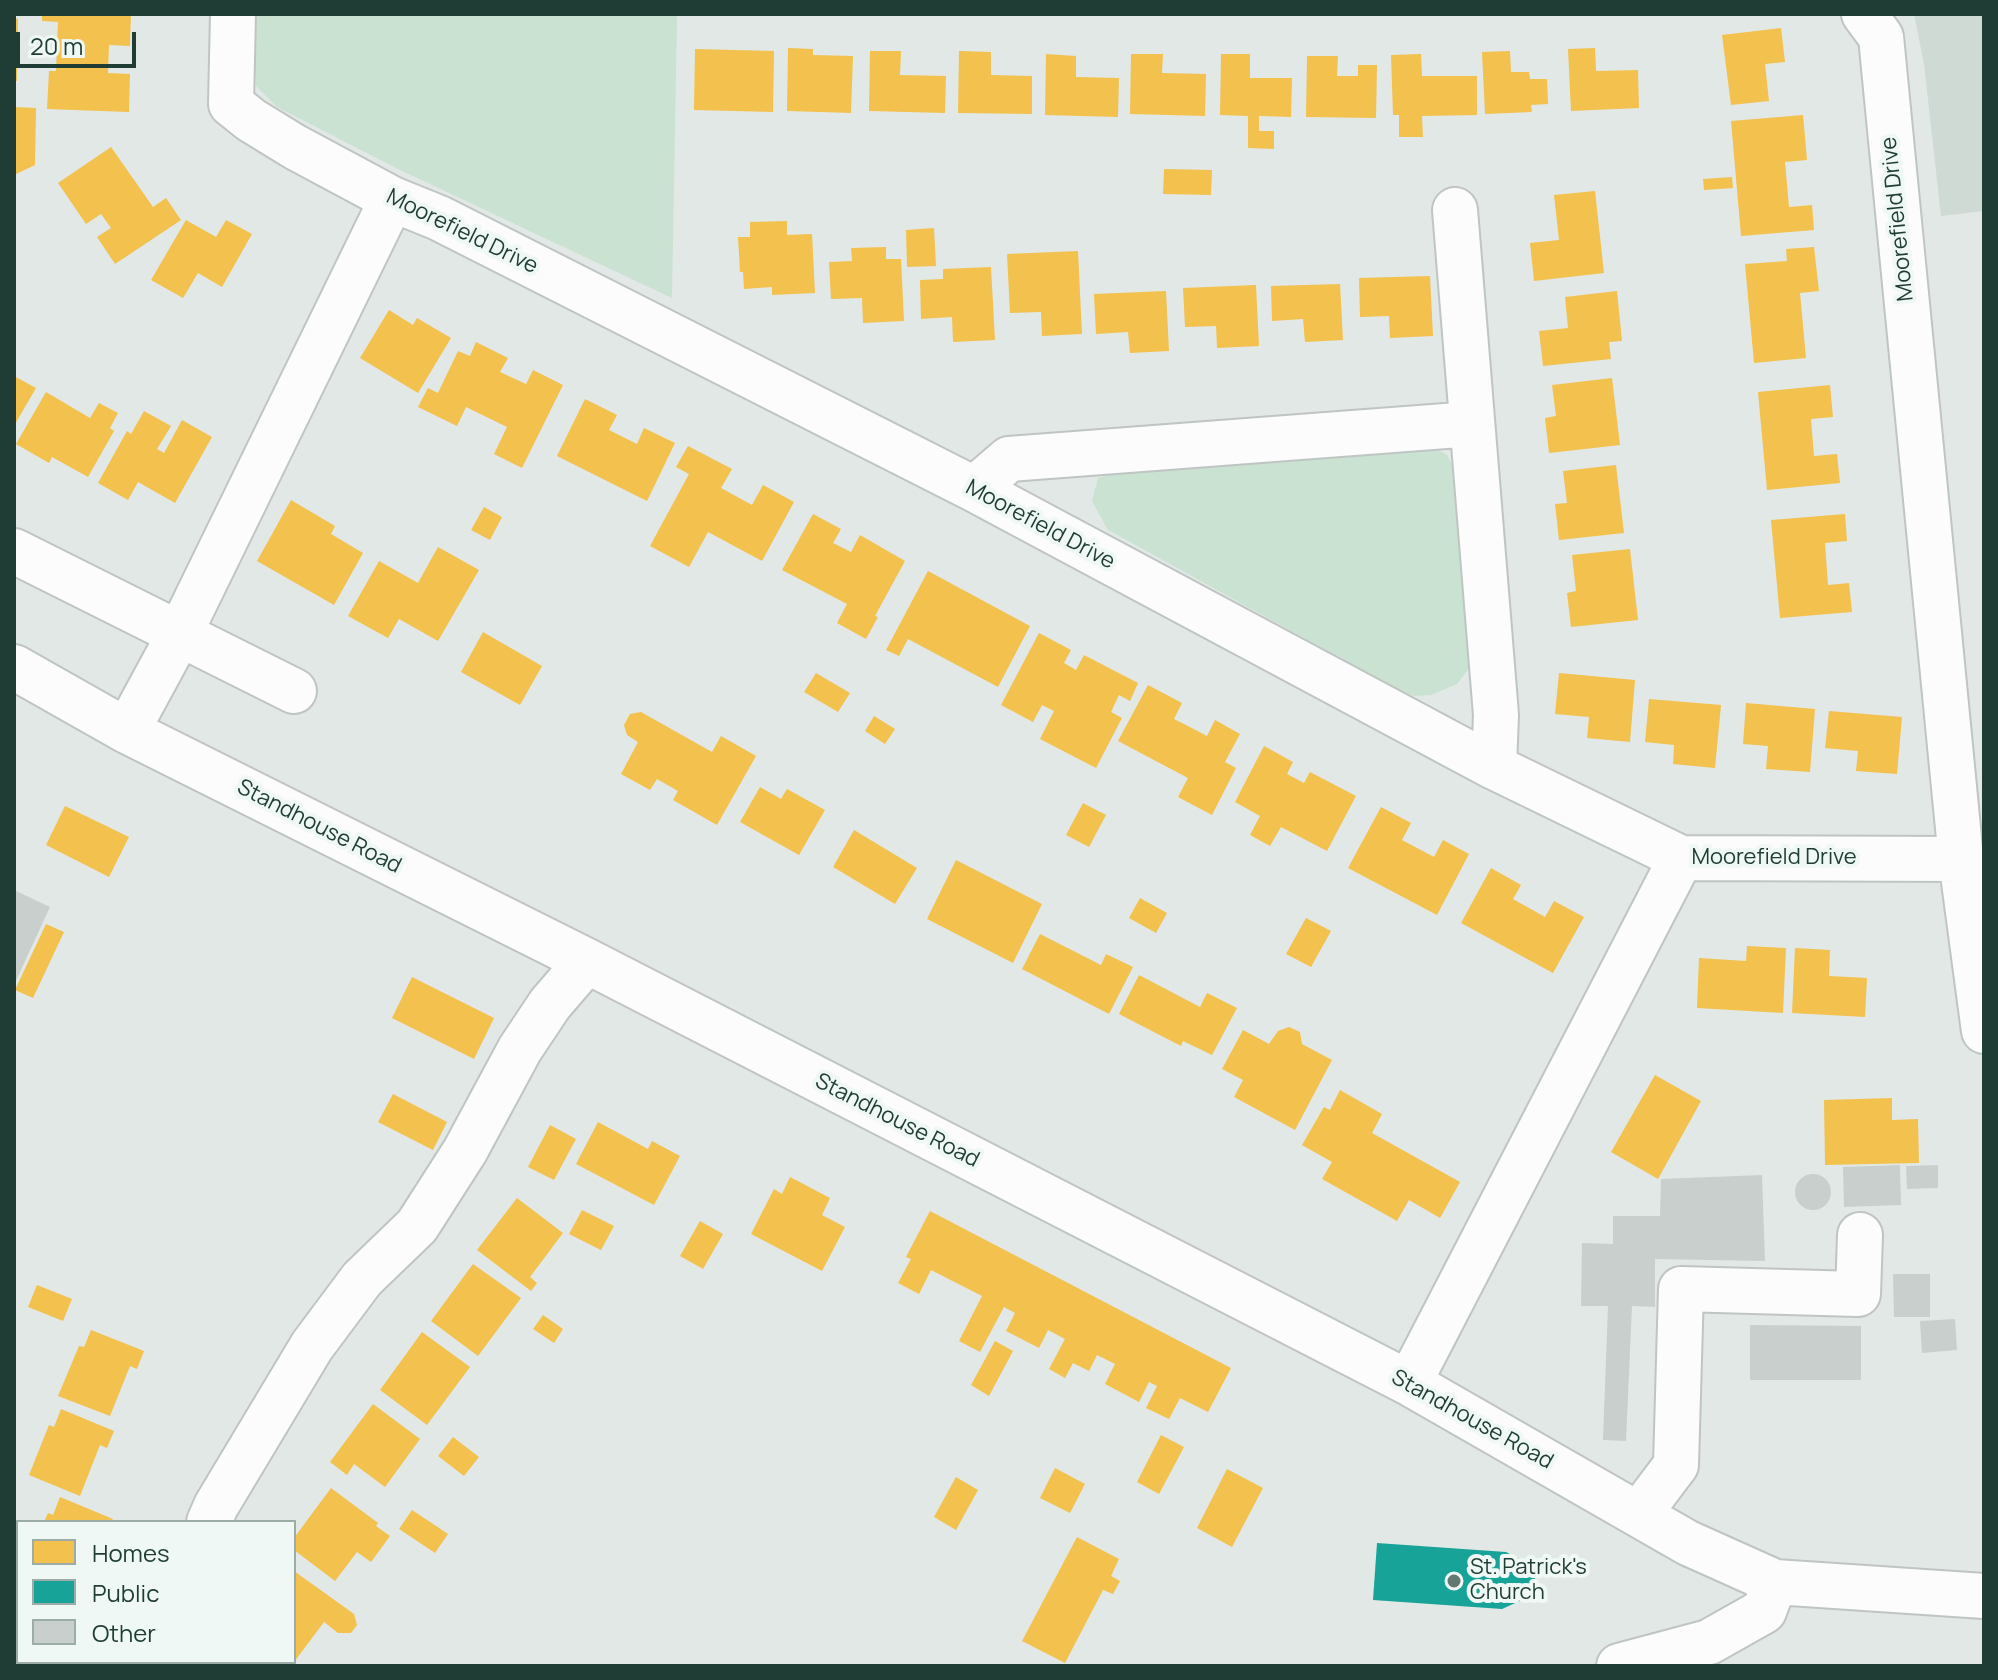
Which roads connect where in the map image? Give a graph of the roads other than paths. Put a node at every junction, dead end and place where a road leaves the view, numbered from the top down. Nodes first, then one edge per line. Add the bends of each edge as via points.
1 (233, 14) edge
2 (1864, 14) edge
3 (392, 199) junction
4 (1455, 210) dead end
5 (1472, 424) junction
6 (974, 489) junction
7 (14, 551) edge
8 (179, 635) junction
9 (14, 667) edge
10 (294, 691) dead end
11 (127, 731) junction
12 (1494, 767) junction
13 (1681, 858) junction
14 (1961, 859) junction
15 (587, 961) junction
16 (1984, 1031) edge
17 (1860, 1235) dead end
18 (1409, 1383) junction
19 (1639, 1514) junction
20 (210, 1520) edge
21 (1775, 1582) junction
22 (1984, 1596) edge
23 (1619, 1666) edge

1 - 3 street, Moorefield Drive via 231,104 295,147
2 - 14 street, Moorefield Drive via 1881,37
3 - 6 street, Moorefield Drive
3 - 8 street
4 - 5 street
5 - 6 street via 1009,459
5 - 12 street via 1496,715
6 - 12 street, Moorefield Drive
7 - 8 street
8 - 10 street
8 - 11 street
9 - 11 street, Standhouse Road
11 - 15 street, Standhouse Road
12 - 13 street, Moorefield Drive
13 - 14 street, Moorefield Drive
13 - 18 street
14 - 16 street, Moorefield Drive
15 - 18 street, Standhouse Road
15 - 20 street via 520,1049 417,1226 362,1279 312,1346
17 - 19 street via 1858,1294 1681,1289 1676,1465
18 - 19 street, Standhouse Road
19 - 21 street, Standhouse Road via 1688,1543
21 - 22 street
21 - 23 street via 1764,1611 1709,1642

